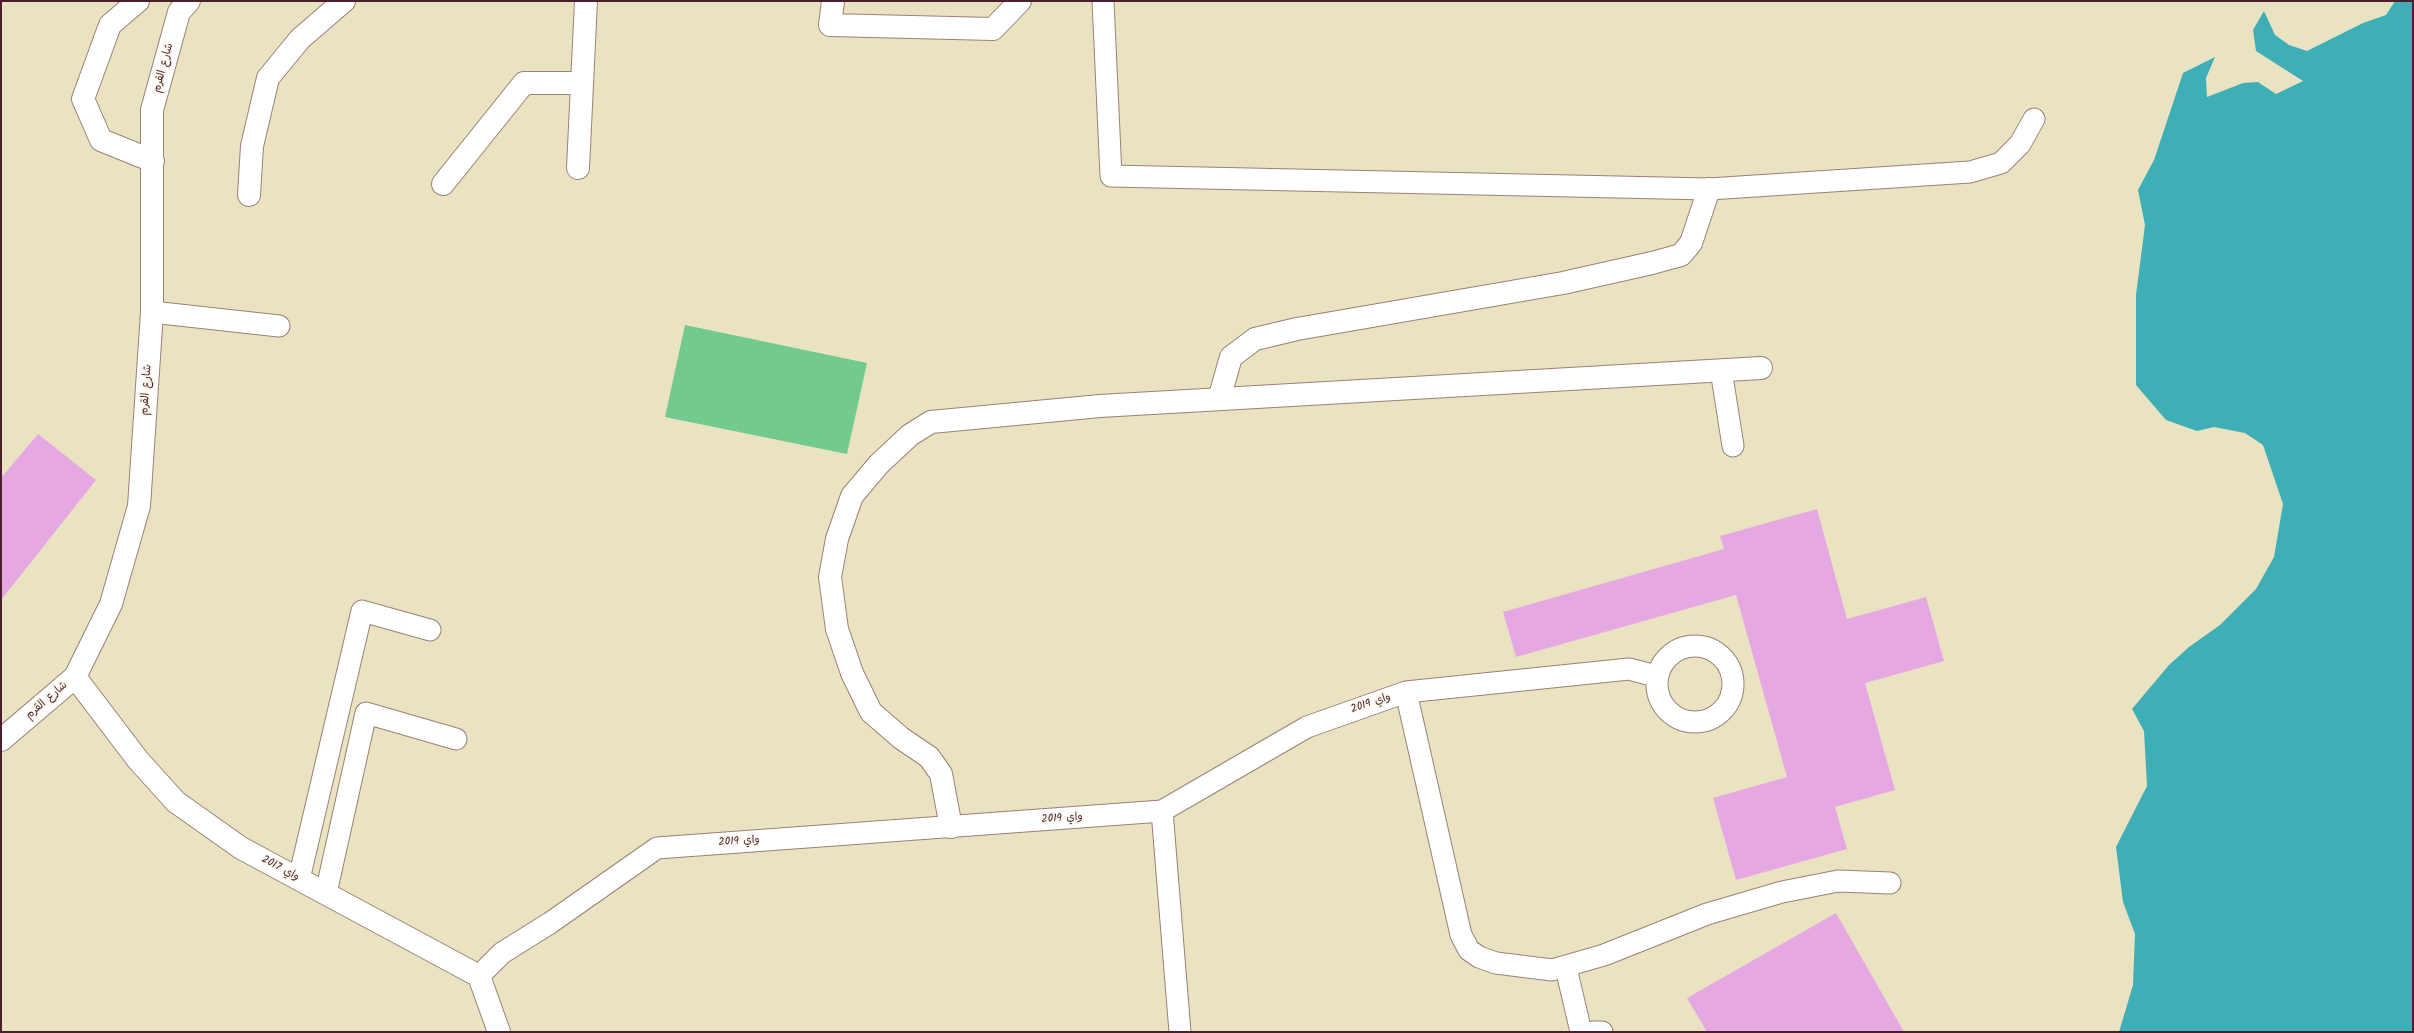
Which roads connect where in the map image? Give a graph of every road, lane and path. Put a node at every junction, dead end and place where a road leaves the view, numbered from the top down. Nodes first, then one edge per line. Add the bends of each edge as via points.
1 (138, 1) edge
2 (189, 1) edge
3 (344, 1) edge
4 (586, 1) edge
5 (832, 1) edge
6 (1020, 1) edge
7 (1103, 1) edge
8 (582, 83) junction
9 (2034, 119) dead end
10 (153, 161) junction
11 (578, 168) dead end
12 (443, 184) dead end
13 (1708, 189) junction
14 (249, 195) dead end
15 (152, 312) junction
16 (279, 326) dead end
17 (1761, 368) dead end
18 (1721, 370) junction
19 (1219, 399) junction
20 (1733, 446) dead end
21 (430, 630) dead end
22 (1656, 676) dead end
23 (75, 677) junction
24 (1406, 692) junction
25 (456, 739) dead end
26 (1, 740) edge
27 (1162, 812) junction
28 (951, 826) junction
29 (299, 879) junction
30 (1890, 883) dead end
31 (326, 893) junction
32 (1566, 968) junction
33 (479, 976) junction
34 (499, 1032) edge
35 (1180, 1032) edge
36 (1581, 1032) edge
37 (1593, 1032) edge
38 (1602, 1032) edge

1 - 10 street via 110,25 83,99 101,140
2 - 10 street, شارع القرم via 179,12 152,110
3 - 14 street via 300,39 268,78 252,146
4 - 8 street
5 - 6 street via 830,25 993,29
7 - 13 lane via 1111,176
8 - 11 street
8 - 12 street via 524,83
9 - 13 lane via 2020,144 2001,162 1970,172
10 - 15 street, شارع القرم
13 - 19 street via 1691,242 1680,254 1652,264 1563,283 1297,329 1255,339 1231,357
15 - 16 lane
15 - 23 street, شارع القرم via 139,506 111,604
17 - 18 street
18 - 19 street
18 - 20 lane
19 - 28 street via 1100,406 931,422 910,435 879,464 852,496 837,539 830,577 837,629 852,673 871,712 901,738 929,757 941,774
21 - 29 lane via 362,610
22 - 24 lane, واي 2019 via 1629,669
23 - 26 street, شارع القرم
23 - 29 street, واي 2017 via 138,760 176,802 241,848
24 - 27 lane, واي 2019 via 1307,727
24 - 32 lane via 1461,935 1469,950 1496,963 1552,970
25 - 31 lane via 366,714
27 - 28 lane, واي 2019
27 - 35 lane
28 - 33 lane, واي 2019 via 657,848 550,923 502,953
29 - 31 street, واي 2017
30 - 32 lane via 1838,881 1782,892 1707,914
31 - 33 street, واي 2017
32 - 36 lane
33 - 34 street
37 - 38 lane

